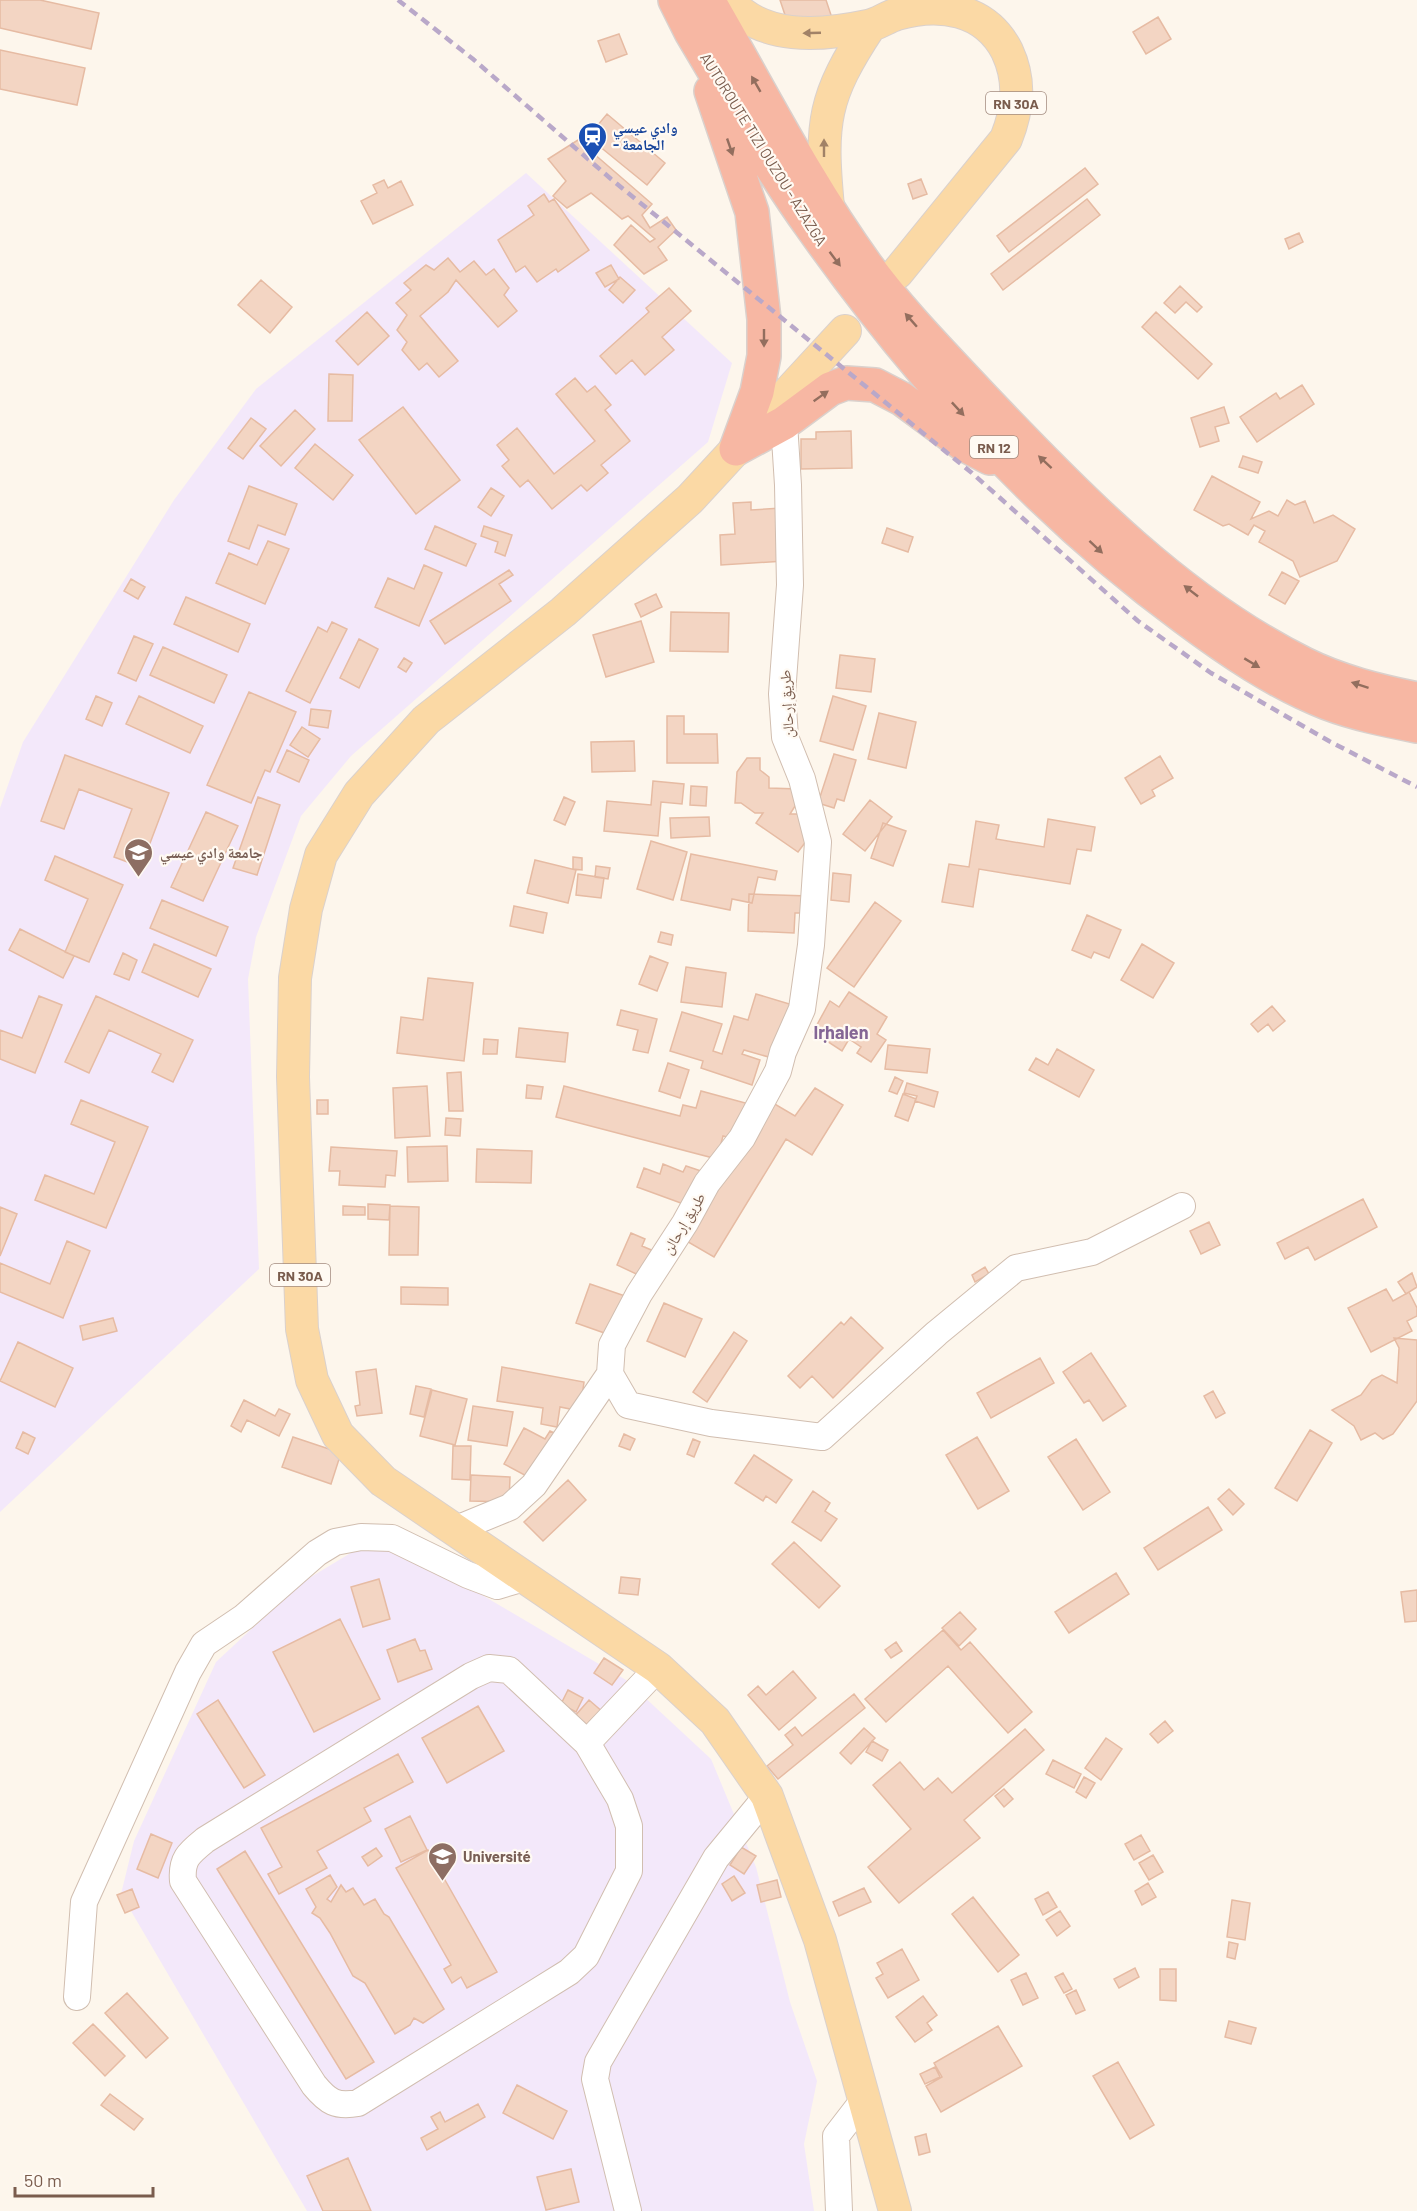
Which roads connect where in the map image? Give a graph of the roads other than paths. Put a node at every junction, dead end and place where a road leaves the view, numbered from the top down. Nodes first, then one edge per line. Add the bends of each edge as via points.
1 (675, 0) edge
2 (708, 0) edge
3 (728, 0) edge
4 (870, 26) junction
5 (691, 32) junction
6 (828, 207) junction
7 (897, 273) dead end
8 (845, 331) dead end
9 (784, 423) junction
10 (736, 449) junction
11 (1018, 473) junction
12 (1417, 699) edge
13 (1417, 726) edge
14 (1182, 1206) dead end
15 (610, 1374) junction
16 (454, 1530) junction
17 (524, 1578) junction
18 (658, 1668) junction
19 (586, 1743) junction
20 (767, 1796) junction
21 (77, 1997) dead end
22 (863, 2101) junction
23 (628, 2211) edge
24 (839, 2211) edge
25 (895, 2211) edge

1 - 5 highway, AUTOROUTE TIZI OUZOU - AZAZGA / RN 12
6 -> 2 highway, AUTOROUTE TIZI OUZOU - AZAZGA / RN 12
4 -> 3 main road, RN 30A via 813,34 777,30 758,23
6 -> 4 main road via 824,166 827,112 843,66
4 - 7 main road, RN 30A via 920,9 962,11 1003,43 1016,78 1014,119 1006,139
5 -> 10 highway via 752,212 759,258 764,356 758,392
5 -> 11 highway, AUTOROUTE TIZI OUZOU - AZAZGA / RN 12 via 809,225 896,342
12 -> 6 highway, AUTOROUTE TIZI OUZOU - AZAZGA / RN 12 via 1306,666 1237,627 1147,557 1038,455 912,322 866,265
8 - 10 main road, RN 30A
9 - 10 highway
9 -> 11 highway via 830,389 846,383 875,385 902,399 963,444
9 - 15 street, طريق إرحالن via 789,585 782,694 785,737 802,779 818,842 802,1010 778,1071 742,1138 707,1183 617,1335 612,1345
10 - 16 main road, RN 30A via 690,499 563,612 426,720 359,794 321,855 306,909 295,978 293,1077 302,1329 312,1380 338,1435 383,1481
11 -> 13 highway, AUTOROUTE TIZI OUZOU - AZAZGA / RN 12 via 1124,573 1222,645 1325,703 1364,716
14 - 15 street via 1092,1252 1016,1268 936,1333 822,1437 711,1423 628,1406
15 - 16 street via 534,1485 510,1507
16 - 17 main road, RN 30A
17 - 18 main road, RN 30A
17 - 21 street via 496,1586 392,1538 361,1537 317,1553 244,1617 204,1644 84,1902
18 - 19 street
18 - 20 main road, RN 30A via 715,1721
19 - 19 street via 620,1799 629,1826 629,1871 586,1956 568,1972 358,2103 342,2106 328,2101 183,1881 186,1856 205,1840 489,1668 509,1670
20 - 22 main road, RN 30A via 820,1940
20 - 23 street via 716,1858 598,2062 595,2079
22 - 24 street via 836,2136
22 - 25 main road, RN 30A

